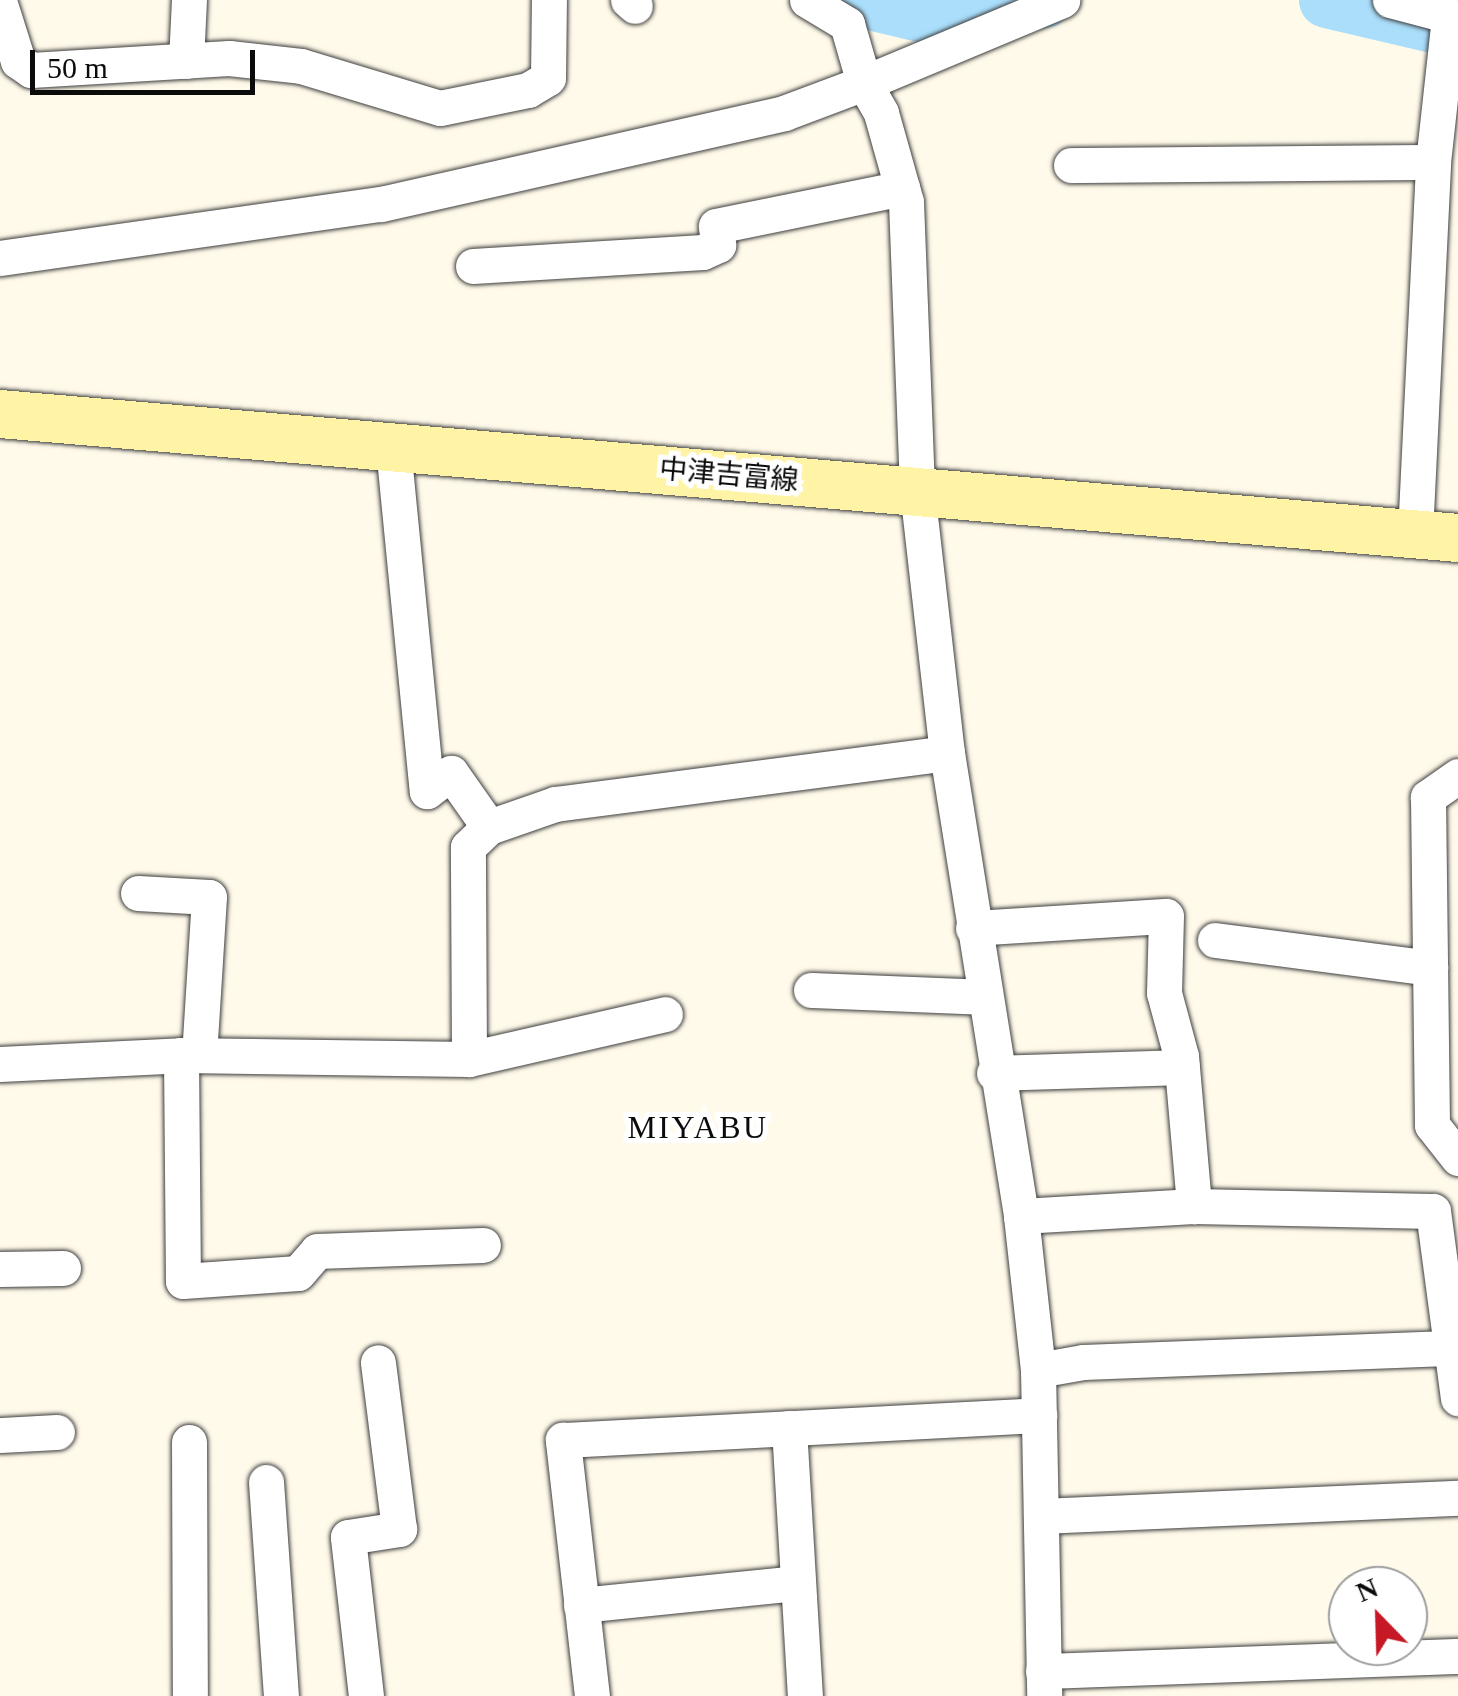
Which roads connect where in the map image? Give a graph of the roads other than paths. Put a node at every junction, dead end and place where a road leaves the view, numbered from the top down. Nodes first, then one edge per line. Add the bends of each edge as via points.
1 (189, 0) edge
2 (549, 0) edge
3 (807, 0) edge
4 (1390, 0) edge
5 (1056, 1) edge
6 (0, 4) edge
7 (1453, 17) edge
8 (186, 61) junction
9 (864, 83) junction
10 (1434, 162) junction
11 (1071, 165) dead end
12 (902, 188) junction
13 (0, 258) edge
14 (472, 266) dead end
15 (0, 414) edge
16 (394, 447) junction
17 (917, 490) junction
18 (1436, 536) edge
19 (947, 754) junction
20 (1458, 776) edge
21 (489, 828) junction
22 (138, 893) dead end
23 (973, 928) junction
24 (1215, 940) dead end
25 (1430, 968) junction
26 (811, 990) dead end
27 (983, 996) junction
28 (665, 1014) dead end
29 (190, 1055) junction
30 (469, 1059) junction
31 (0, 1064) edge
32 (1182, 1067) junction
33 (994, 1073) junction
34 (1458, 1158) edge
35 (1194, 1206) junction
36 (1020, 1216) junction
37 (483, 1246) dead end
38 (63, 1268) dead end
39 (0, 1269) edge
40 (1454, 1348) junction
41 (378, 1362) dead end
42 (1038, 1370) junction
43 (1458, 1398) edge
44 (1039, 1415) junction
45 (788, 1428) junction
46 (56, 1432) dead end
47 (0, 1434) edge
48 (189, 1442) dead end
49 (266, 1482) dead end
50 (1458, 1498) edge
51 (1041, 1516) junction
52 (798, 1583) junction
53 (581, 1605) junction
54 (1458, 1656) edge
55 (1044, 1684) edge
56 (190, 1696) edge
57 (281, 1696) edge
58 (366, 1696) edge
59 (592, 1696) edge
60 (805, 1696) edge

1 - 8 street
2 - 8 street via 548,78 528,90 440,108 302,66
3 - 9 street via 847,24
4 - 7 street
5 - 9 street
6 - 8 street via 18,61 31,70
7 - 10 street
9 - 12 street via 881,113
9 - 13 street via 784,113 381,204
10 - 11 street
10 - 18 street
12 - 14 street via 716,226 718,246 703,252
12 - 17 street via 914,320
15 - 16 main road, 中津吉富線
16 - 17 main road, 中津吉富線
16 - 21 street via 427,791 451,773
17 - 18 main road, 中津吉富線
17 - 19 street
19 - 21 street via 555,804
19 - 23 street
20 - 25 street via 1428,797
21 - 30 street via 468,847
22 - 29 street via 209,897
23 - 27 street
23 - 32 street via 1166,916 1164,993
24 - 25 street
25 - 34 street via 1432,1125
26 - 27 street
27 - 33 street
28 - 30 street
29 - 30 street
29 - 31 street
29 - 37 street via 184,1281 298,1273 318,1251
32 - 33 street
32 - 35 street
33 - 36 street
35 - 36 street
35 - 40 street via 1434,1211
36 - 42 street
38 - 39 street
40 - 42 street via 1083,1362
40 - 43 street
41 - 58 street via 398,1530 348,1536
42 - 44 street
44 - 45 street
44 - 51 street
45 - 52 street
45 - 53 street via 562,1440
46 - 47 street
48 - 56 street
49 - 57 street
50 - 51 street
51 - 55 street
52 - 53 street
52 - 60 street
53 - 59 street
54 - 55 street

